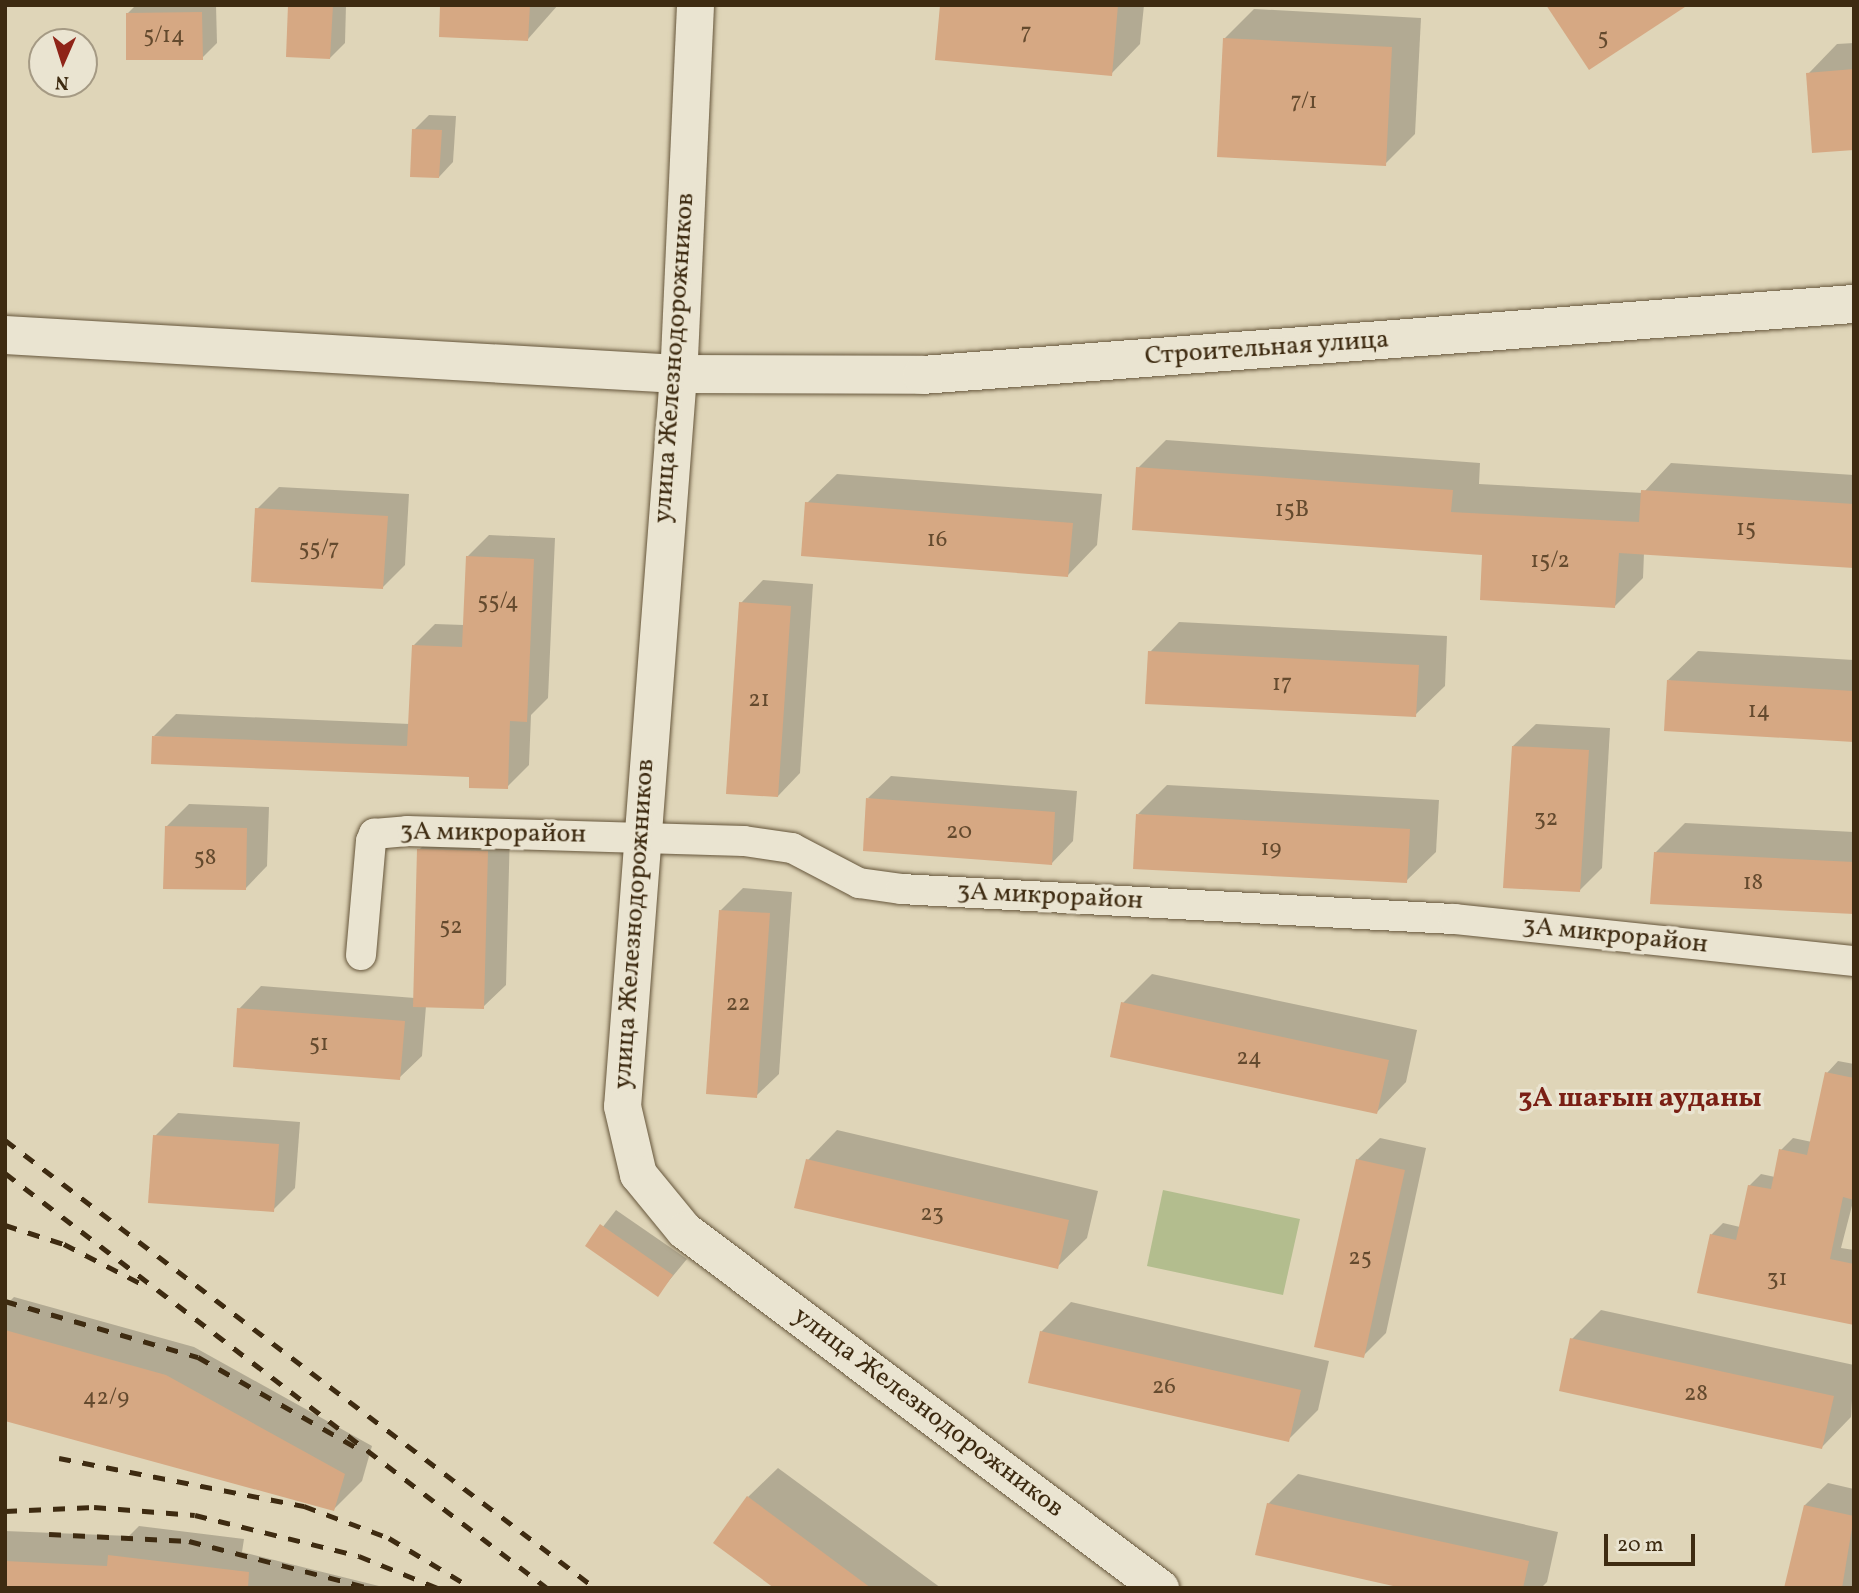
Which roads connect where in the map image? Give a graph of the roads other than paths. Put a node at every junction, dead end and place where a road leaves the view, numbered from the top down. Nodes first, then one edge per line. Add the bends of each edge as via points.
1 (695, 5) edge
2 (1854, 304) edge
3 (5, 335) edge
4 (678, 374) junction
5 (640, 839) junction
6 (361, 955) dead end
7 (1854, 961) edge
8 (1160, 1588) edge

1 - 4 street, улица Железнодорожников
2 - 4 main road, Строительная улица via 922,375
3 - 4 main road, Строительная улица
4 - 5 street, улица Железнодорожников
5 - 6 street, 3А микрорайон via 506,831 374,834
5 - 7 street, 3А микрорайон via 792,848 859,883 901,889 1454,919
5 - 8 street, улица Железнодорожников via 622,1106 638,1174 684,1230

